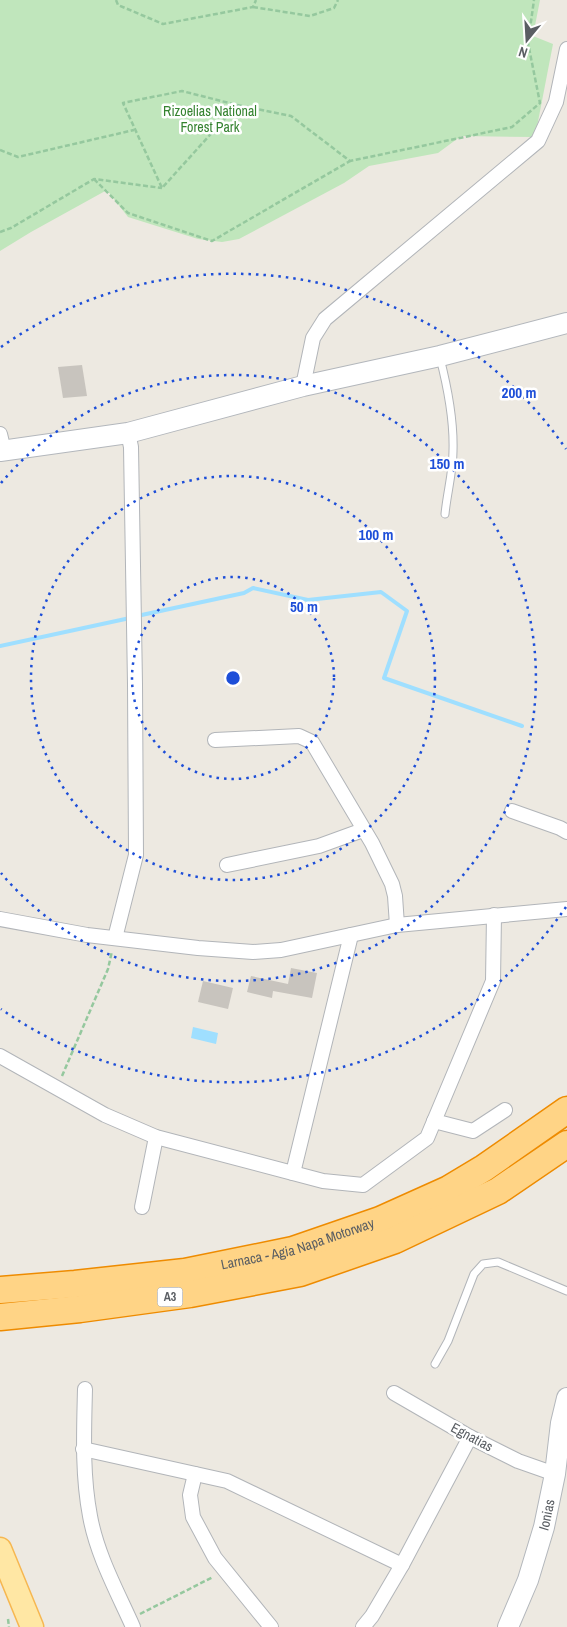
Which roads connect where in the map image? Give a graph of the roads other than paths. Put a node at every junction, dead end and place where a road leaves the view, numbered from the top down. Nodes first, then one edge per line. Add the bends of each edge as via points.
1 (567, 49) edge
2 (567, 324) edge
3 (440, 356) junction
4 (303, 386) junction
5 (128, 433) junction
6 (1, 446) edge
7 (444, 514) dead end
8 (215, 740) dead end
9 (512, 811) dead end
10 (363, 830) junction
11 (567, 832) edge
12 (227, 865) dead end
13 (567, 908) edge
14 (494, 915) junction
15 (0, 918) edge
16 (397, 925) junction
17 (352, 935) junction
18 (115, 938) junction
19 (0, 1056) edge
20 (505, 1110) dead end
21 (567, 1110) edge
22 (434, 1121) junction
23 (156, 1137) junction
24 (567, 1144) edge
25 (484, 1168) junction
26 (294, 1173) junction
27 (498, 1191) junction
28 (142, 1207) dead end
29 (0, 1275) edge
30 (0, 1290) edge
31 (567, 1292) edge
32 (0, 1317) edge
33 (0, 1332) edge
34 (435, 1364) dead end
35 (86, 1388) dead end
36 (394, 1393) dead end
37 (567, 1398) edge
38 (470, 1437) junction
39 (84, 1449) junction
40 (195, 1474) junction
41 (555, 1474) junction
42 (0, 1549) edge
43 (402, 1565) junction
44 (131, 1623) edge
45 (32, 1627) edge
46 (271, 1627) edge
47 (363, 1627) edge
48 (508, 1627) edge

1 - 4 street via 556,102 538,141 325,319 313,338
2 - 3 main road
3 - 4 main road
3 - 7 lane via 453,421 453,452
4 - 5 main road
5 - 6 main road
5 - 18 street via 131,447 136,855
8 - 10 street via 299,736 312,742
9 - 11 street
10 - 12 street via 319,846
10 - 16 street via 392,884
13 - 14 street
14 - 16 street
14 - 22 street via 493,981
15 - 18 street
16 - 17 street
17 - 18 street via 268,952
17 - 26 street
19 - 23 street via 105,1116
20 - 22 street via 473,1131
21 - 25 highway, Larnaca - Agia Napa Motorway / A3
22 - 26 street via 427,1138 363,1185 324,1181
23 - 26 street
23 - 28 street
24 - 27 highway, Larnaca - Agia Napa Motorway / A3
25 - 29 highway via 442,1180 374,1210 287,1238 184,1258
25 - 30 highway, Larnaca - Agia Napa Motorway / A3 via 449,1189 380,1220 293,1250 185,1272
27 - 32 highway, Larnaca - Agia Napa Motorway / A3 via 395,1240 300,1273 190,1294
27 - 33 highway via 457,1218 400,1247 305,1281 192,1308
31 - 34 lane via 498,1262 483,1264 474,1274 448,1341
35 - 39 street
36 - 38 street, Egnatias
37 - 41 main road, Ionias
38 - 41 street, Egnatias via 518,1461
38 - 43 street
39 - 40 street
39 - 44 street via 90,1517 102,1558
40 - 43 street via 228,1481
40 - 46 street via 190,1495 193,1517 215,1558
41 - 48 main road, Ionias via 544,1528 528,1580
42 - 45 main road
43 - 47 street

